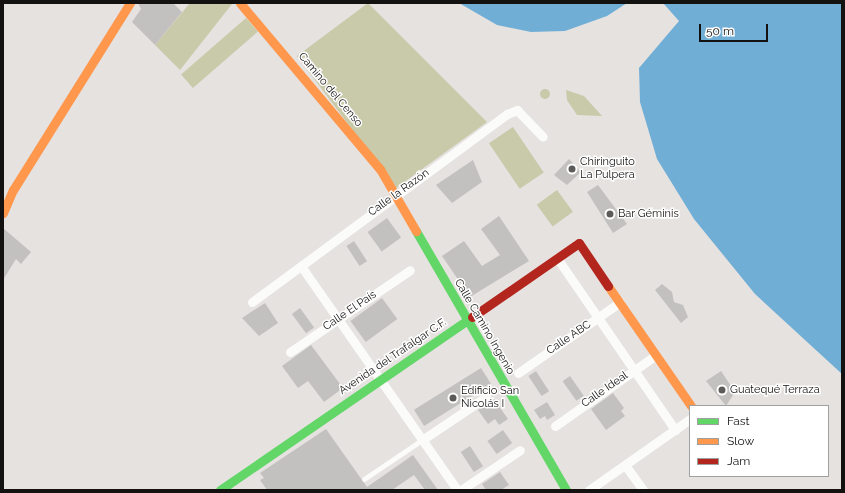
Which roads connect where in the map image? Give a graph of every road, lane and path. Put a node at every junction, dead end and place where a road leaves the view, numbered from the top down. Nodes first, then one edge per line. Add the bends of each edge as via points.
1 (130, 3) edge
2 (240, 3) edge
3 (543, 137) dead end
4 (393, 198) junction
5 (3, 213) edge
6 (557, 258) junction
7 (301, 266) junction
8 (410, 270) dead end
9 (252, 302) dead end
10 (620, 302) junction
11 (598, 318) junction
12 (338, 319) junction
13 (466, 321) junction
14 (290, 352) dead end
15 (656, 355) junction
16 (634, 370) junction
17 (518, 373) dead end
18 (380, 380) junction
19 (486, 397) dead end
20 (690, 405) edge
21 (689, 420) edge
22 (554, 426) dead end
23 (675, 430) junction
24 (422, 440) junction
25 (520, 450) dead end
26 (625, 465) junction
27 (364, 479) dead end
28 (220, 490) edge
29 (457, 490) edge
30 (461, 490) edge
31 (566, 490) edge
32 (589, 490) edge
33 (643, 490) edge

1 - 5 street via 13,190
2 - 4 street, Camino del Censo via 380,169
3 - 4 street, Calle la Razón via 517,110 507,114
4 - 7 street, Calle la Razón
4 - 13 street, Calle Camino Ingenio
6 - 10 street, Avenida del Trafalgar C.F. via 579,243
6 - 11 street
6 - 13 street, Avenida del Trafalgar C.F.
7 - 9 street, Calle la Razón
7 - 12 street
8 - 12 street, Calle El País
10 - 11 street, Calle ABC
10 - 15 street
11 - 16 street
11 - 17 street, Calle ABC
12 - 14 street, Calle El País
12 - 18 street
13 - 18 street, Avenida del Trafalgar C.F.
13 - 31 street, Calle Camino Ingenio
15 - 16 street, Calle Ideal
15 - 20 street
16 - 22 street, Calle Ideal
16 - 23 street
18 - 24 street
18 - 28 street, Avenida del Trafalgar C.F.
19 - 24 street
21 - 23 street
23 - 26 street
24 - 27 lane
24 - 29 street
25 - 30 street
26 - 32 street
26 - 33 street

